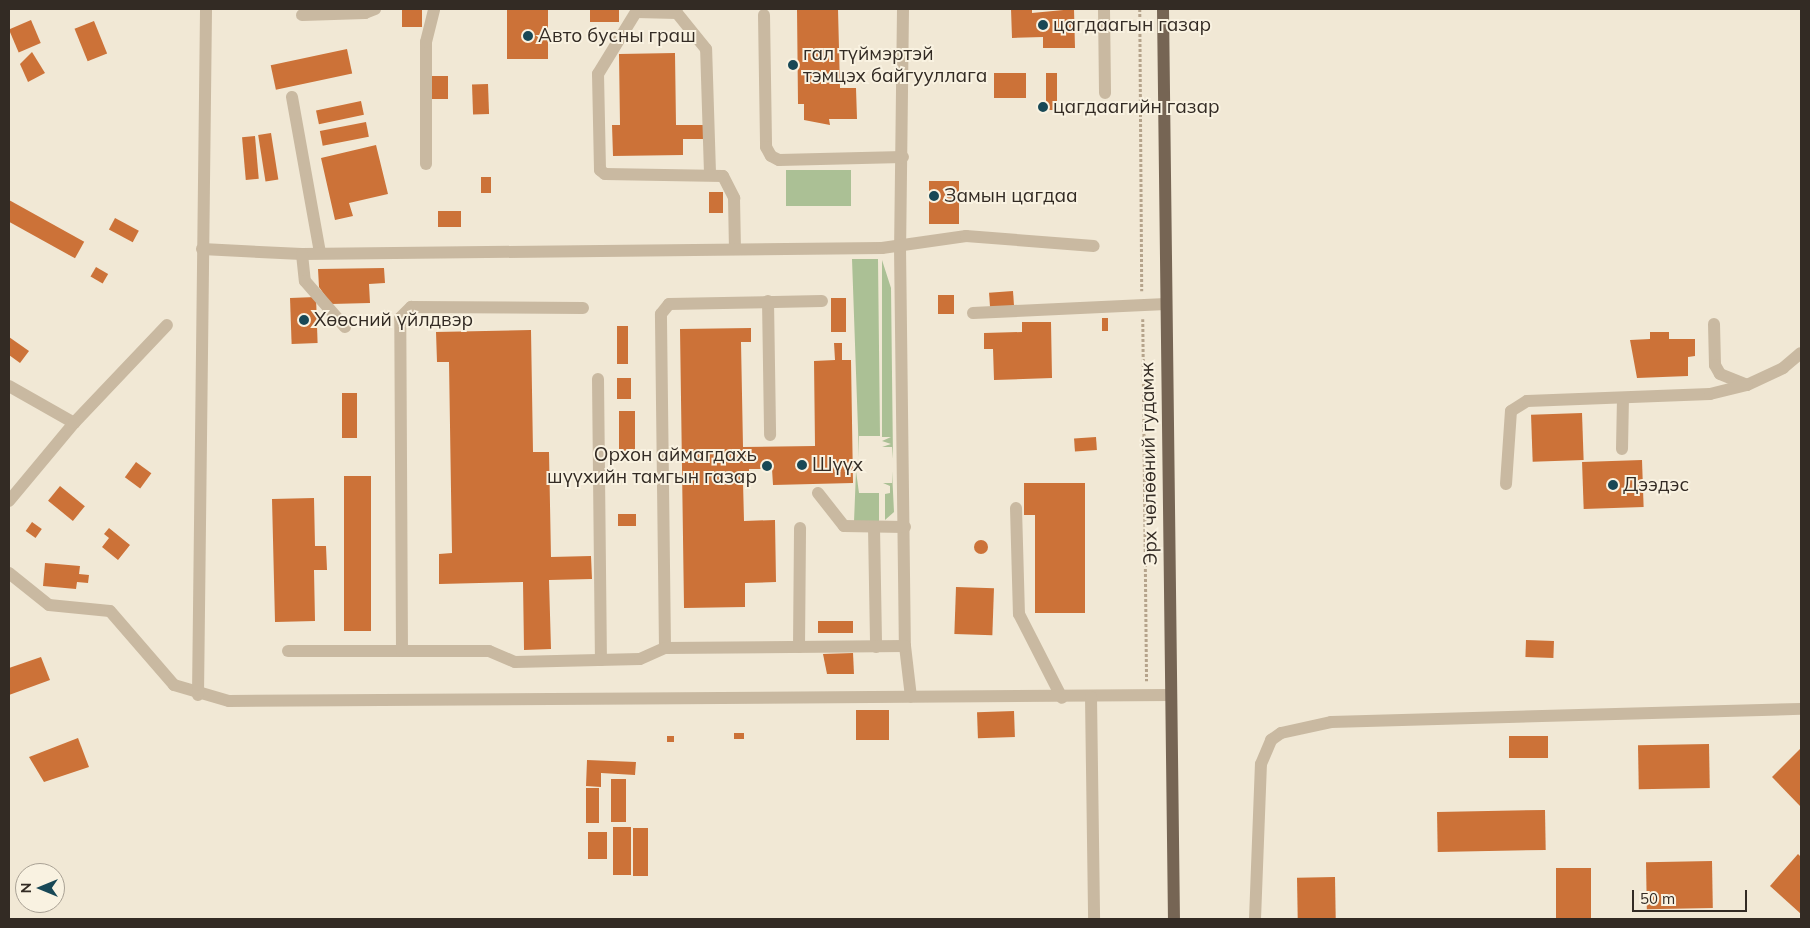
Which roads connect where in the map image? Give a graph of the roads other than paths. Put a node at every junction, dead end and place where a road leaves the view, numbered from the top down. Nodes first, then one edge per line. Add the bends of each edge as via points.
1 (206, 9) edge
2 (375, 9) edge
3 (434, 9) edge
4 (903, 9) edge
5 (1104, 9) edge
6 (1163, 9) edge
7 (302, 15) dead end
8 (764, 15) dead end
9 (1105, 93) dead end
10 (292, 97) dead end
11 (903, 157) junction
12 (426, 164) dead end
13 (710, 173) junction
14 (1094, 246) dead end
15 (900, 247) junction
16 (202, 249) junction
17 (735, 249) junction
18 (320, 253) junction
19 (302, 254) junction
20 (822, 300) dead end
21 (768, 301) junction
22 (1166, 304) junction
23 (583, 308) dead end
24 (974, 313) dead end
25 (1714, 324) dead end
26 (167, 325) dead end
27 (345, 327) dead end
28 (1801, 353) edge
29 (598, 378) dead end
30 (1746, 385) junction
31 (9, 386) edge
32 (1622, 398) junction
33 (74, 423) junction
34 (770, 434) dead end
35 (1622, 448) dead end
36 (1506, 484) dead end
37 (818, 493) dead end
38 (9, 501) edge
39 (1016, 508) dead end
40 (905, 526) junction
41 (874, 527) junction
42 (800, 528) dead end
43 (9, 573) edge
44 (906, 646) junction
45 (799, 647) junction
46 (876, 647) junction
47 (665, 648) junction
48 (288, 651) dead end
49 (402, 651) junction
50 (601, 660) junction
51 (198, 695) junction
52 (1171, 695) junction
53 (911, 697) junction
54 (1091, 697) junction
55 (1062, 698) junction
56 (1801, 709) edge
57 (1094, 919) edge
58 (1174, 919) edge
59 (1255, 919) edge

1 - 16 street
2 - 7 street via 365,13
3 - 12 street via 426,42
4 - 11 street
5 - 9 street
6 - 22 main road, Эрх чөлөөний гудамж
8 - 11 street via 766,147 771,156 779,160
10 - 18 street
11 - 15 street
13 - 13 street via 606,174 600,170 598,74 630,12 677,13 706,50
13 - 17 street via 730,182
14 - 15 street via 966,236
15 - 17 street
15 - 40 street
16 - 19 street
16 - 51 street
17 - 18 street
18 - 19 street
19 - 27 street via 305,280
20 - 21 street
21 - 34 street
21 - 47 street via 669,304 661,314
22 - 24 street
22 - 52 main road, Эрх чөлөөний гудамж
23 - 49 street via 411,307 400,318
25 - 30 street via 1715,366 1720,374
26 - 33 street
28 - 30 street via 1783,368
29 - 50 street
30 - 32 street via 1710,394
31 - 33 street
32 - 35 street
32 - 36 street via 1527,401 1510,411
33 - 38 street
37 - 41 street via 844,526
39 - 55 street via 1020,614
40 - 41 street
40 - 44 street
41 - 46 street
42 - 45 street
43 - 51 street via 49,605 110,611 174,685
44 - 46 street
44 - 53 street
45 - 46 street
45 - 47 street
47 - 50 street via 640,659
48 - 49 street
49 - 50 street via 489,651 516,662
51 - 53 street via 229,701
52 - 54 street
52 - 58 main road, Эрх чөлөөний гудамж
53 - 55 street
54 - 55 street
54 - 57 street
56 - 59 street via 1331,722 1281,733 1271,740 1261,764

